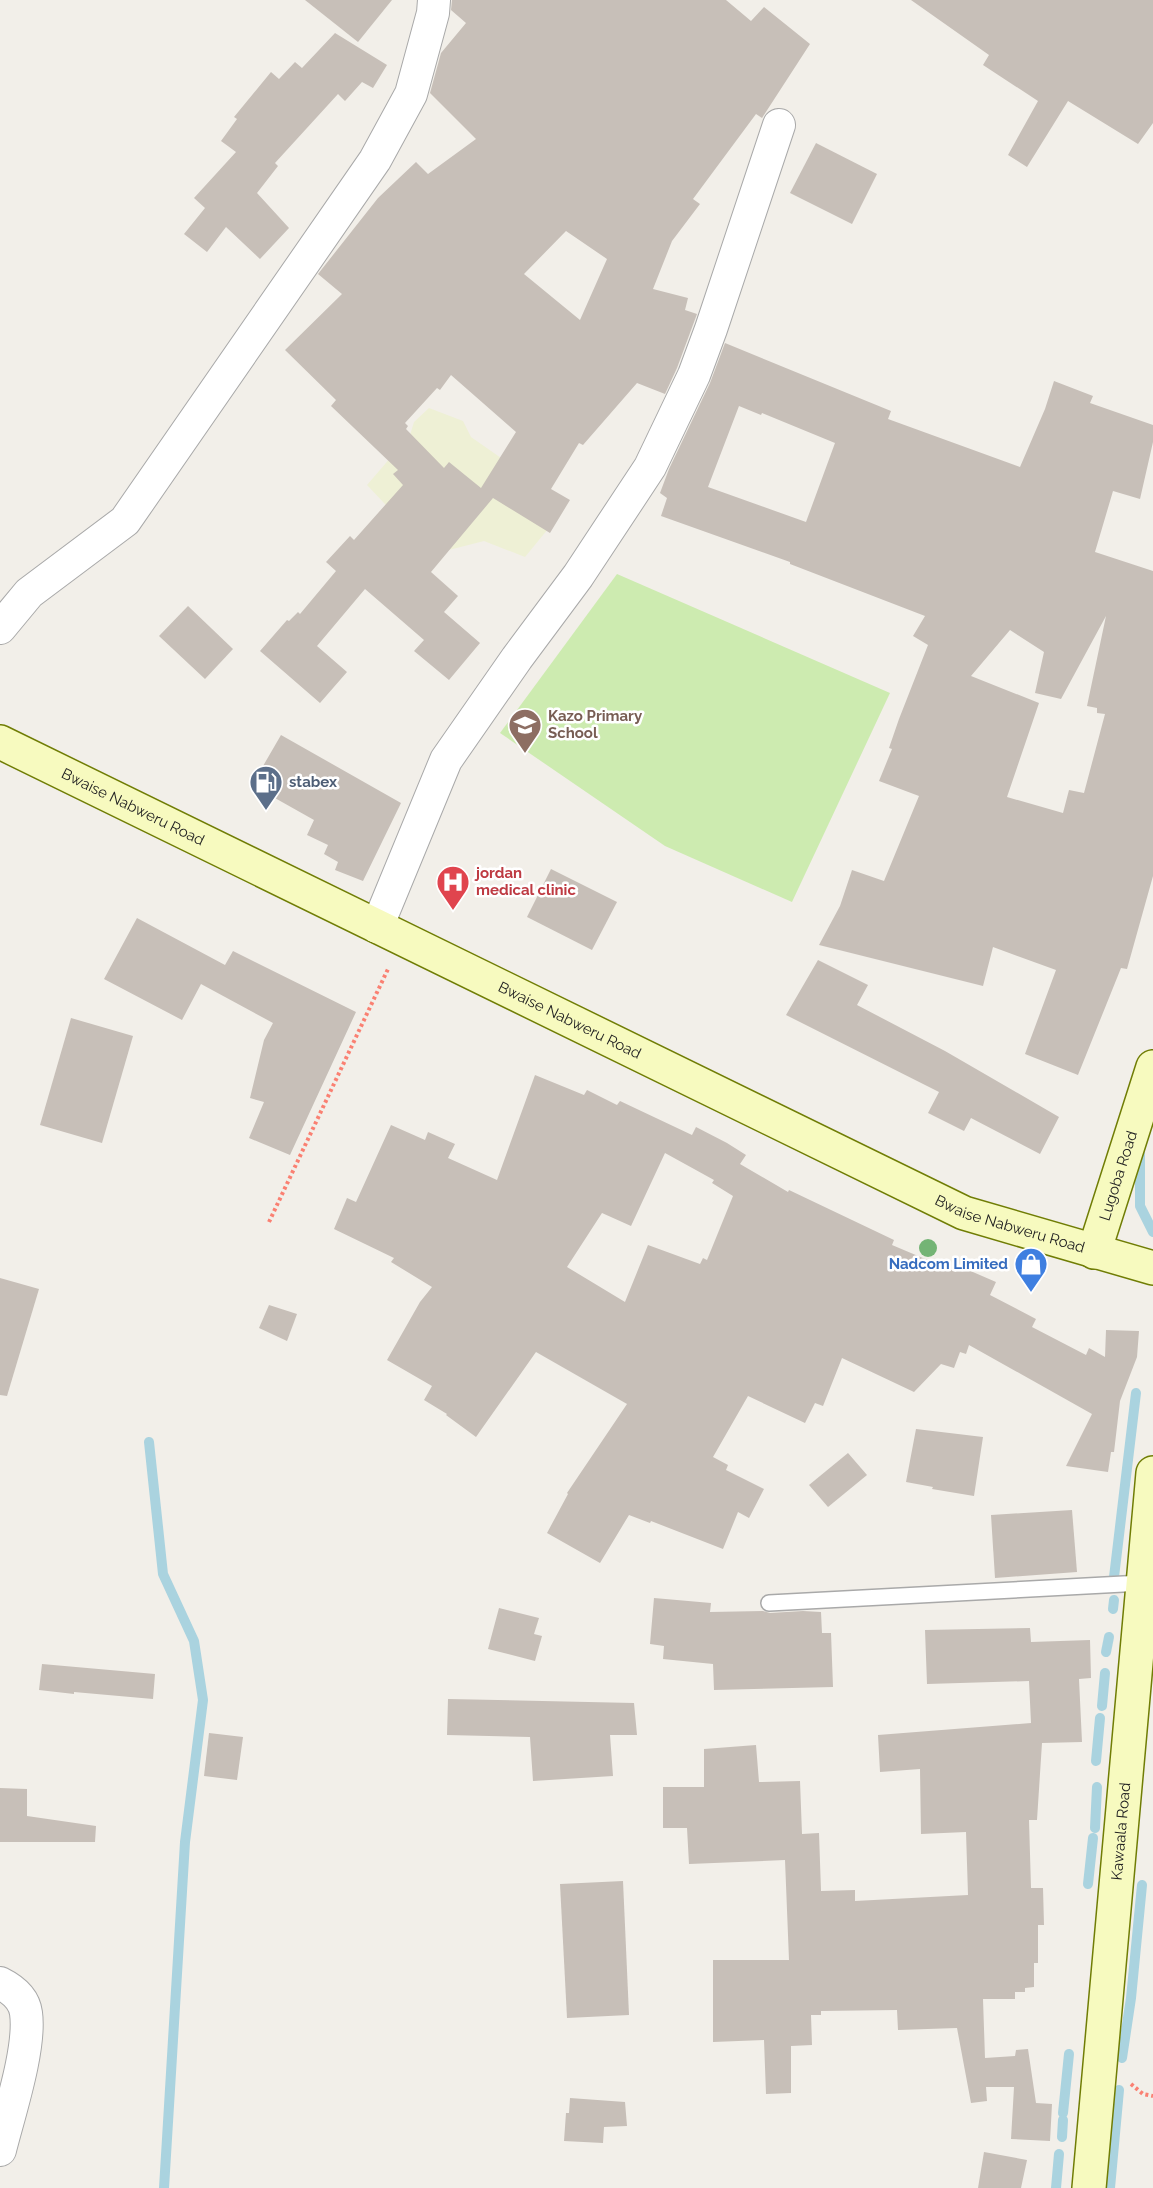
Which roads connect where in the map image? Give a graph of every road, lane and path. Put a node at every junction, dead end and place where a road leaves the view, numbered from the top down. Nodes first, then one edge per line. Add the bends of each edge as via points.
1 (434, 0) edge
2 (779, 125) dead end
3 (0, 628) edge
4 (0, 742) edge
5 (389, 933) junction
6 (1153, 1067) edge
7 (268, 1222) dead end
8 (1094, 1252) junction
9 (1153, 1268) edge
10 (1153, 1473) edge
11 (1142, 1583) junction
12 (769, 1603) dead end
13 (0, 1983) edge
14 (0, 2150) edge
15 (1089, 2188) edge

1 - 3 street via 411,93 375,160 125,521 29,593
2 - 5 street via 708,338 650,467 578,576 446,760
4 - 5 main road, Bwaise Nabweru Road
5 - 7 path
5 - 8 main road, Bwaise Nabweru Road via 964,1214
6 - 8 main road, Lugoba Road
8 - 9 main road, Bwaise Nabweru Road
10 - 11 main road, Kawaala Road
11 - 12 lane
11 - 15 main road, Kawaala Road
13 - 14 street via 15,1990 26,2012 25,2050

